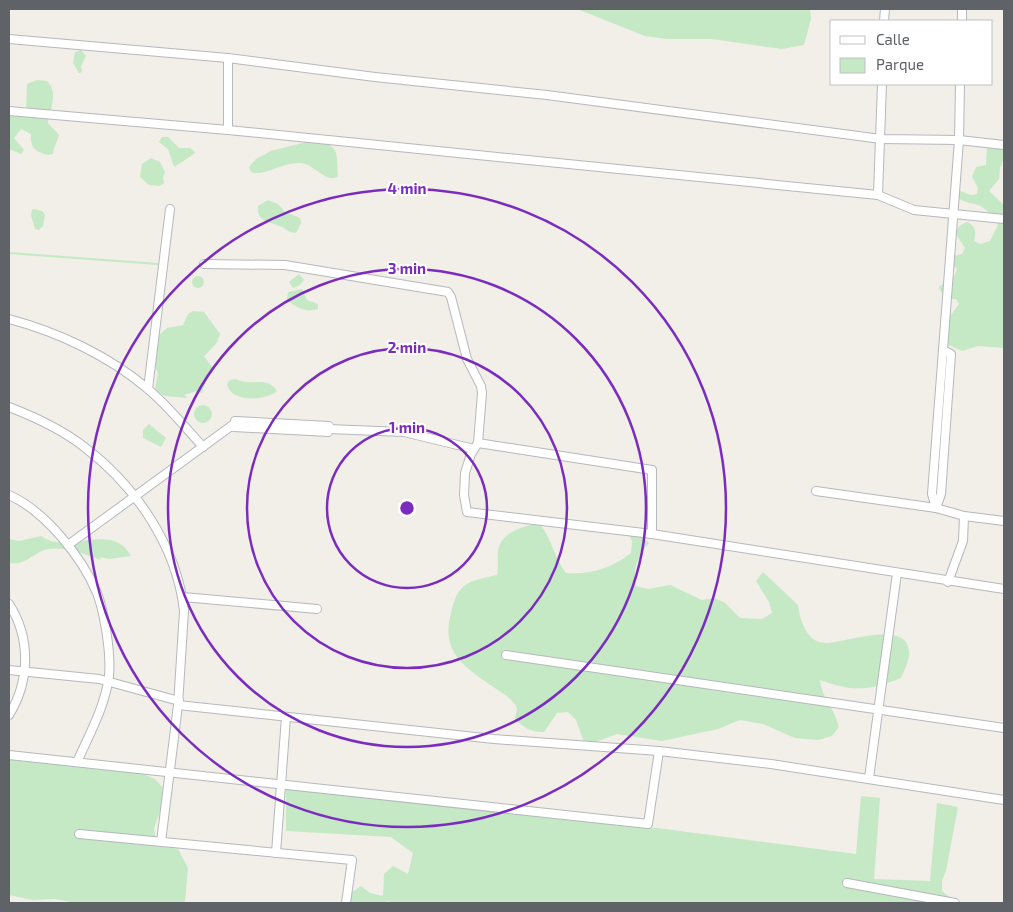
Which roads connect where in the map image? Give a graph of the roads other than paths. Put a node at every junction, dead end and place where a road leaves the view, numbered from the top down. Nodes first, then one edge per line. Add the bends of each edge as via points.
1 (9, 39) edge
2 (228, 58) junction
3 (882, 85) edge
4 (960, 85) edge
5 (9, 111) edge
6 (228, 130) junction
7 (881, 139) junction
8 (959, 140) junction
9 (1004, 145) edge
10 (878, 195) junction
11 (170, 209) dead end
12 (952, 213) junction
13 (1004, 219) edge
14 (204, 264) dead end
15 (9, 319) edge
16 (943, 350) junction
17 (148, 389) junction
18 (9, 407) edge
19 (476, 446) junction
20 (203, 447) junction
21 (816, 491) dead end
22 (9, 495) edge
23 (135, 496) junction
24 (936, 508) junction
25 (964, 516) junction
26 (1004, 521) edge
27 (652, 534) junction
28 (68, 545) junction
29 (897, 573) junction
30 (948, 582) junction
31 (1004, 589) edge
32 (183, 597) junction
33 (9, 604) edge
34 (317, 609) dead end
35 (506, 655) dead end
36 (9, 670) edge
37 (26, 672) junction
38 (108, 681) junction
39 (179, 703) junction
40 (878, 708) junction
41 (9, 715) edge
42 (286, 717) junction
43 (1004, 728) edge
44 (659, 751) junction
45 (9, 755) edge
46 (77, 762) junction
47 (171, 772) junction
48 (869, 778) junction
49 (281, 783) junction
50 (1004, 800) edge
51 (79, 834) dead end
52 (161, 842) junction
53 (276, 852) junction
54 (847, 883) dead end
55 (346, 903) edge
56 (955, 903) edge

1 - 2 street
2 - 6 street
2 - 7 street via 548,95
3 - 7 street
4 - 8 street
5 - 6 street
6 - 10 street
7 - 8 street
7 - 10 street
8 - 9 street
8 - 12 street
10 - 12 street via 914,210
11 - 17 street
12 - 13 street
12 - 16 street
14 - 19 street via 285,265 448,292 467,359 481,386
15 - 17 street via 92,352
16 - 24 street via 932,494
16 - 24 street via 951,354 941,494
17 - 20 street
18 - 23 street via 43,422 83,446
19 - 20 street via 404,432 234,424
19 - 27 street via 652,470
19 - 27 street via 467,463 464,487 467,512
20 - 23 street
21 - 24 street
22 - 28 street via 50,524
23 - 28 street
23 - 32 street via 160,536
24 - 25 street
25 - 26 street
25 - 30 street via 963,540
27 - 29 street
28 - 38 street via 97,593 108,656
29 - 30 street
29 - 40 street
30 - 31 street
32 - 34 street
32 - 39 street
33 - 37 street via 24,641
35 - 40 street
36 - 37 street
37 - 38 street
37 - 41 street
38 - 39 street
38 - 46 street via 104,701
39 - 42 street
39 - 47 street
40 - 43 street
40 - 48 street
42 - 44 street via 494,739
42 - 49 street
44 - 48 street
44 - 49 street via 648,824
45 - 46 street
46 - 47 street
47 - 49 street
47 - 52 street
48 - 50 street
49 - 53 street
51 - 52 street
52 - 53 street
53 - 55 street via 352,860
54 - 56 street

